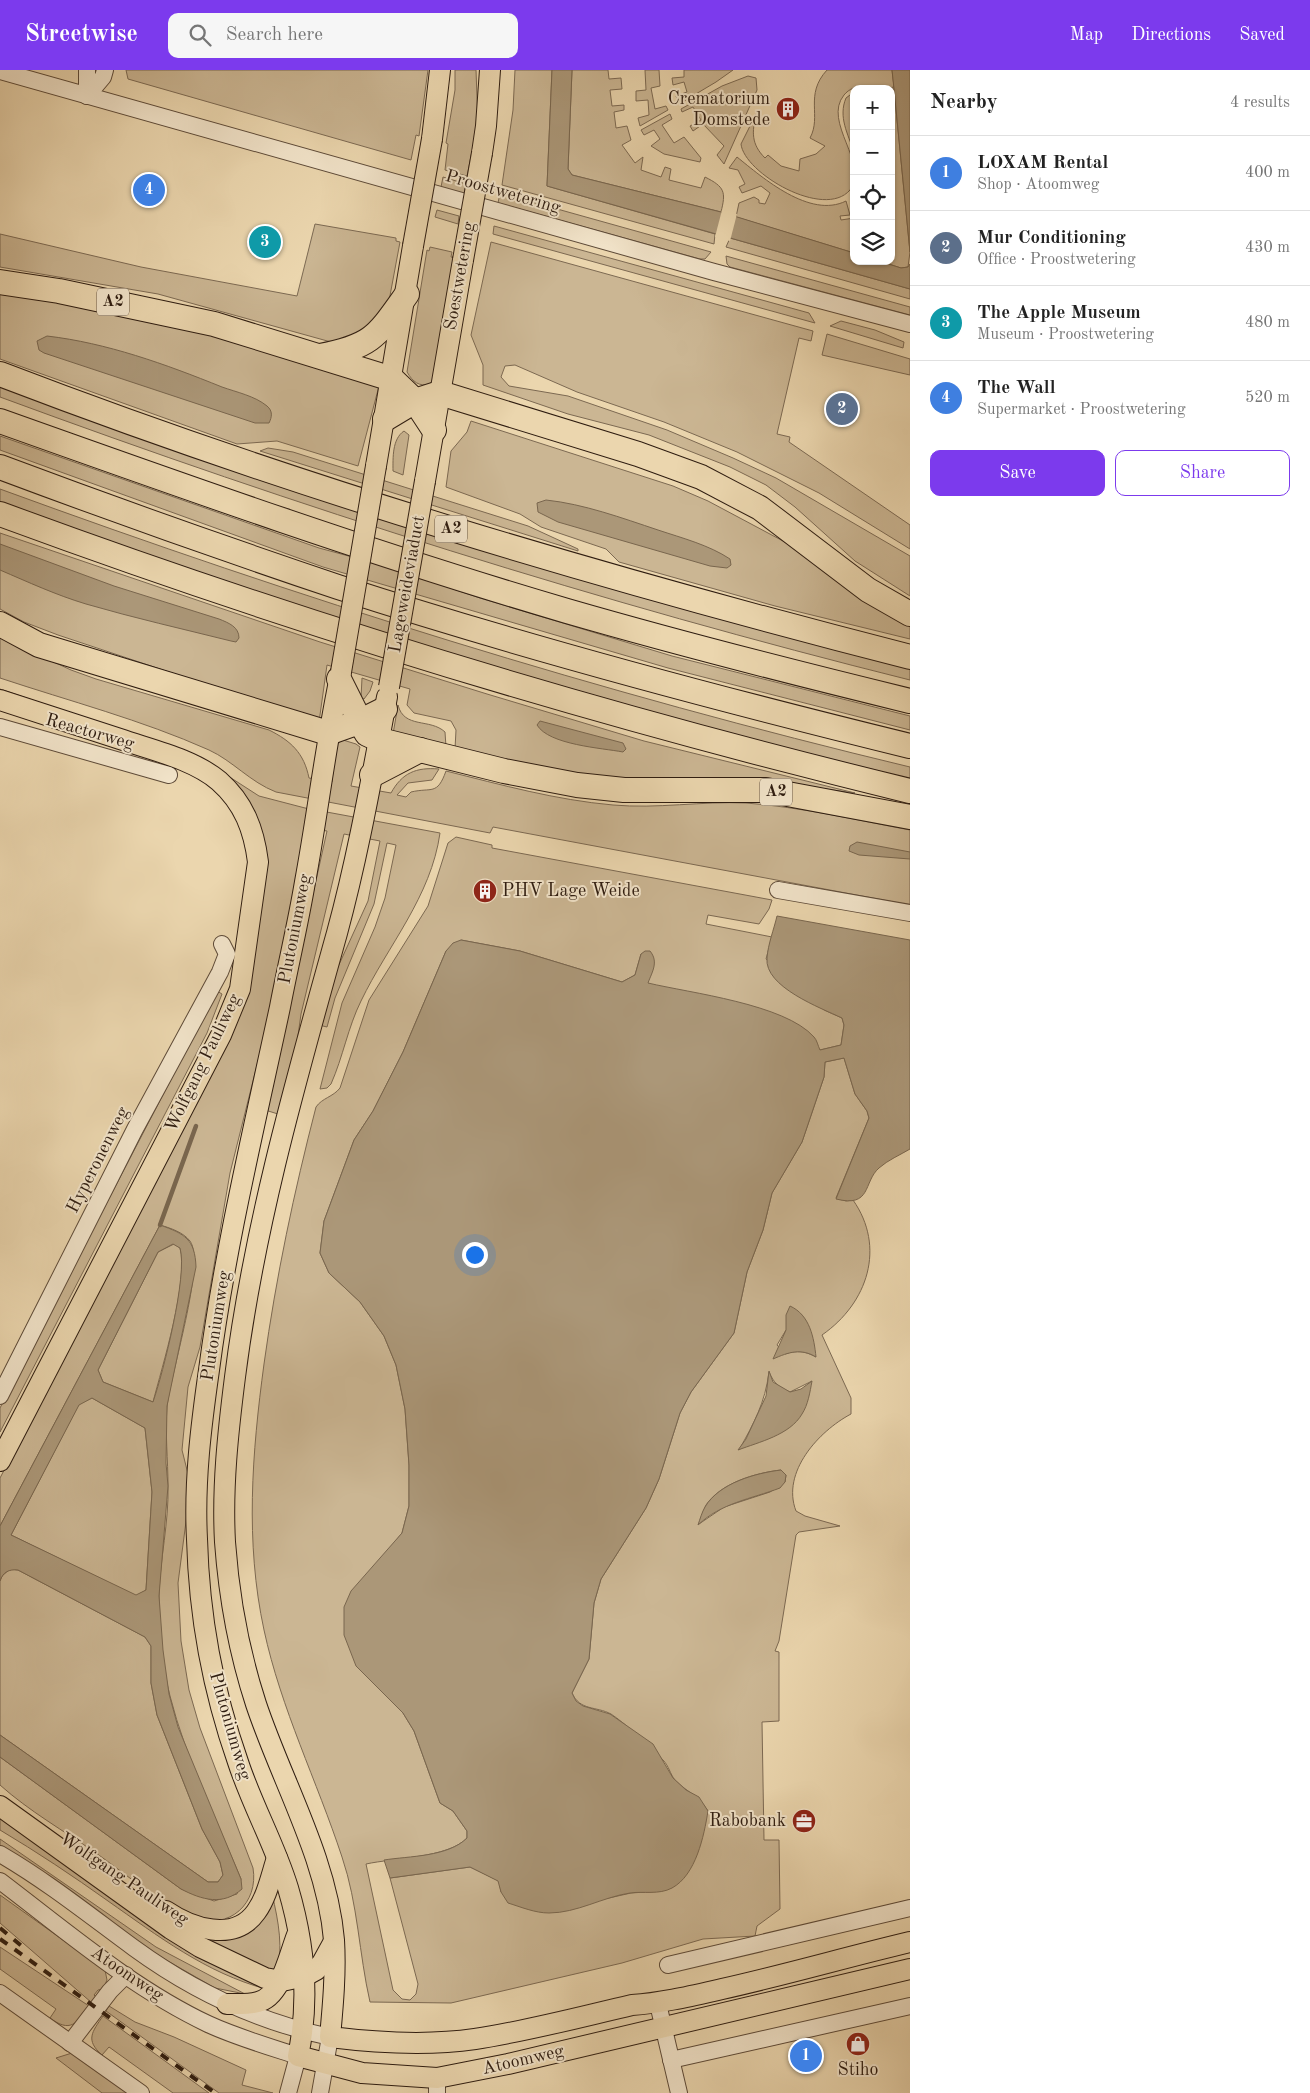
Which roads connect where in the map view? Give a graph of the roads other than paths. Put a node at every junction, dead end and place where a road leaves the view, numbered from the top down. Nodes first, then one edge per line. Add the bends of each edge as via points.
1 (87, 70) edge
2 (105, 70) edge
3 (440, 70) edge
4 (490, 70) edge
5 (0, 71) edge
6 (87, 96) junction
7 (0, 282) edge
8 (406, 294) junction
9 (910, 324) edge
10 (320, 356) junction
11 (0, 374) edge
12 (392, 379) junction
13 (440, 393) junction
14 (415, 401) junction
15 (385, 419) junction
16 (0, 420) edge
17 (434, 430) junction
18 (0, 467) edge
19 (425, 481) joint
20 (0, 514) edge
21 (910, 614) edge
22 (0, 624) edge
23 (910, 657) edge
24 (340, 675) junction
25 (387, 698) junction
26 (0, 700) edge
27 (910, 701) edge
28 (0, 712) edge
29 (359, 722) junction
30 (0, 727) edge
31 (328, 733) junction
32 (380, 740) junction
33 (910, 746) edge
34 (420, 750) junction
35 (170, 775) dead end
36 (371, 783) junction
37 (910, 791) edge
38 (910, 817) edge
39 (778, 890) dead end
40 (910, 913) edge
41 (222, 944) dead end
42 (0, 1395) edge
43 (0, 1442) edge
44 (0, 1461) edge
45 (0, 1793) edge
46 (0, 1806) edge
47 (0, 1854) edge
48 (277, 1858) junction
49 (0, 1881) edge
50 (910, 1908) edge
51 (298, 1933) junction
52 (334, 1941) junction
53 (910, 1942) edge
54 (668, 1965) dead end
55 (910, 1969) edge
56 (126, 1975) junction
57 (305, 1976) junction
58 (282, 1980) junction
59 (0, 1993) edge
60 (227, 2004) junction
61 (658, 2004) junction
62 (910, 2006) edge
63 (663, 2026) junction
64 (303, 2031) junction
65 (330, 2036) junction
66 (70, 2044) junction
67 (298, 2056) junction
68 (671, 2060) junction
69 (327, 2063) junction
70 (437, 2086) edge
71 (141, 2093) edge
72 (288, 2093) edge
73 (320, 2093) edge
74 (678, 2093) edge

1 - 6 street
2 - 6 street via 103,78
3 - 8 main road, bridge
4 - 13 main road, Soestwetering, bridge via 482,153
5 - 6 street, Proostwetering
6 - 9 street, Proostwetering
7 - 10 highway, A2 via 176,315 245,332
8 - 10 highway via 386,324 365,344
8 - 12 main road
10 - 12 highway, A2
11 - 23 highway, A2 via 357,500 669,593
12 - 14 highway, A2
12 - 15 main road
13 - 14 highway
13 - 17 main road, Soestwetering
13 - 21 highway via 638,454 701,477 760,508 868,590
14 - 15 highway
14 - 17 highway, A2
15 - 24 main road, bridge
16 - 27 highway, A2 via 349,542 567,611
17 - 19 main road, Soestwetering
18 - 33 highway via 314,578 553,652
19 - 25 main road, Lageweideviaduct, bridge
20 - 37 highway, A2 via 164,573 417,656 617,716
22 - 31 highway via 39,645
24 - 29 highway, A2
24 - 31 main road, Plutoniumweg
25 - 29 highway
25 - 32 main road, Plutoniumweg
26 - 44 main road, Wolfgang Pauliweg via 160,752 204,771 233,796 246,815 256,842 258,862 240,989 221,1035
28 - 43 main road, Wolfgang Pauliweg via 168,767 203,785 221,800 238,826 247,865 238,950 211,1034
29 - 31 highway
29 - 32 highway, A2 via 367,734
30 - 35 street, Reactorweg
31 - 48 main road, Plutoniumweg via 292,949 218,1296 199,1443 196,1537 200,1597 209,1651 238,1762
32 - 34 highway, A2
32 - 36 main road, Plutoniumweg
34 - 36 highway
34 - 38 highway, A2 via 577,785 624,790 766,790
36 - 52 main road, Plutoniumweg via 337,932 272,1169 240,1333 225,1452 225,1540 233,1618 256,1703 323,1884
39 - 40 street
41 - 42 street, Hyperonenweg via 227,954 220,972 135,1130
45 - 48 main road, Wolfgang Pauliweg via 180,1921 202,1928 230,1928 246,1922 256,1913
46 - 58 main road, Wolfgang Pauliweg via 178,1934 265,1978
47 - 60 street, Atoomweg via 61,1891 135,1949
48 - 51 main road, Plutoniumweg via 288,1888
49 - 56 street, Atoomweg
50 - 54 street
51 - 57 main road, Plutoniumweg
51 - 58 main road
52 - 57 main road via 322,1964
52 - 65 main road, Plutoniumweg
53 - 61 main road, Atoomweg via 797,1973
55 - 63 main road, Atoomweg
56 - 66 street
56 - 67 street, Atoomweg via 208,2024
57 - 58 main road, Wolfgang Pauliweg
57 - 64 main road, Plutoniumweg
58 - 60 main road via 267,1999 258,2003
59 - 66 street
60 - 64 street, Atoomweg
61 - 63 street
61 - 65 main road, Atoomweg via 632,2005 474,2039 425,2043
62 - 68 street
63 - 68 street
63 - 70 main road, Atoomweg via 508,2064
64 - 65 street, Atoomweg
64 - 67 main road, Plutoniumweg
65 - 69 street, Plutoniumweg
66 - 71 street
67 - 69 main road, Atoomweg
67 - 72 street, Plutoniumweg
68 - 74 street
69 - 70 main road, Atoomweg via 362,2073
69 - 73 street, Plutoniumweg

